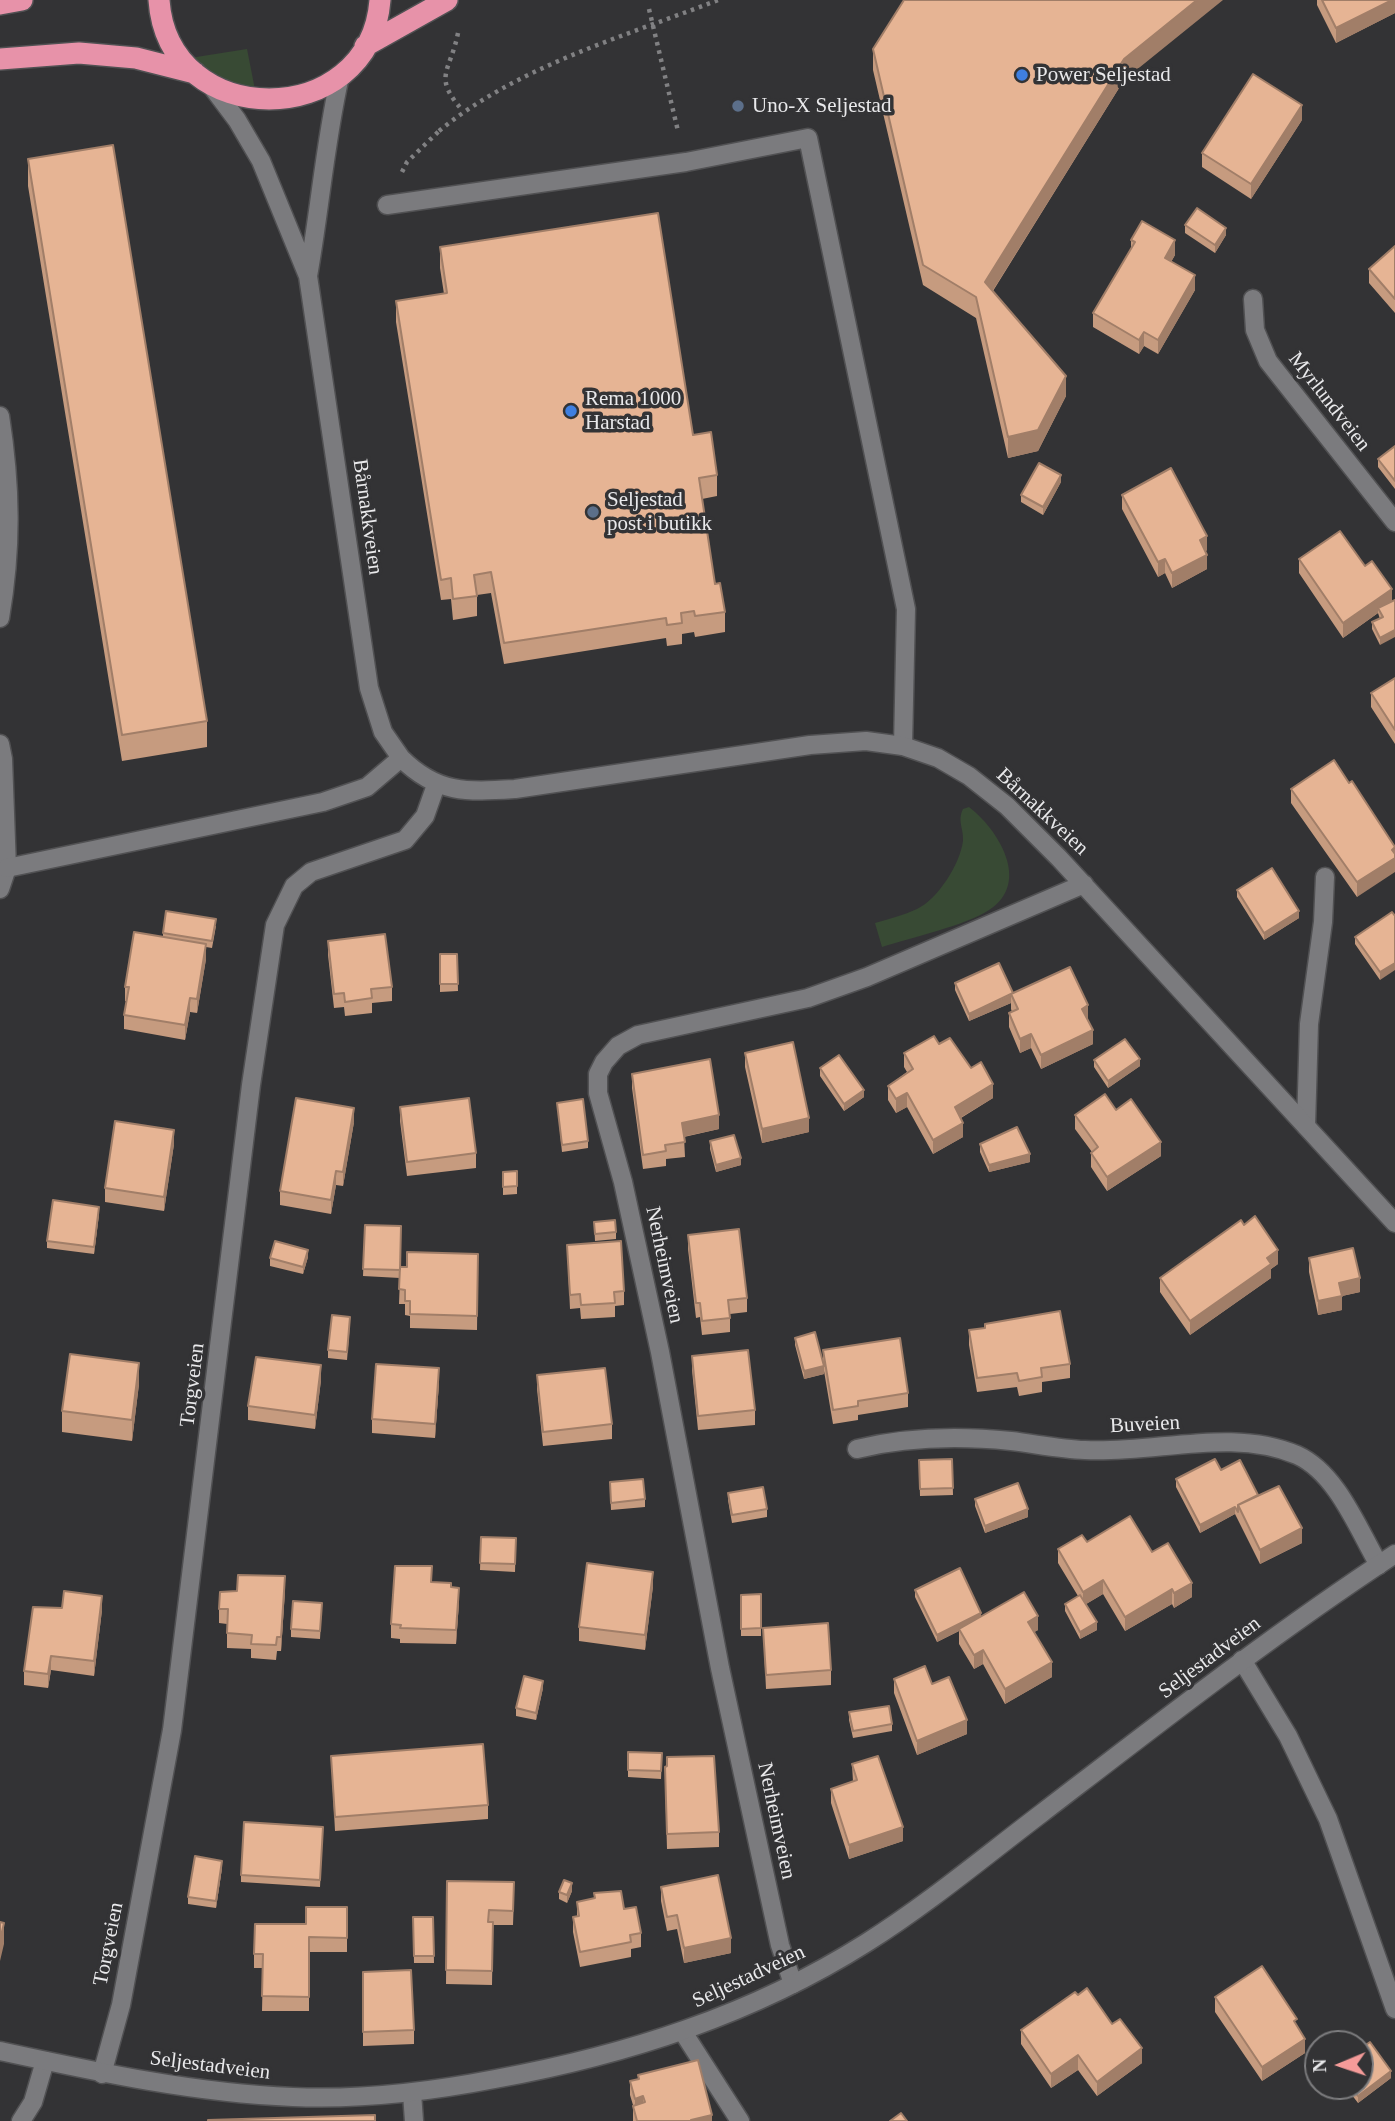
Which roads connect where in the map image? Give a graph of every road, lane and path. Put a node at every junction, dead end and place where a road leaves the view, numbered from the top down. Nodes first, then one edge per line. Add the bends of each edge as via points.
1 (22, 0) edge
2 (159, 0) edge
3 (380, 0) edge
4 (447, 0) edge
5 (718, 0) edge
6 (0, 4) edge
7 (649, 9) dead end
8 (459, 26) dead end
9 (365, 46) junction
10 (0, 59) edge
11 (340, 76) junction
12 (202, 78) junction
13 (463, 111) junction
14 (686, 162) junction
15 (387, 205) joint
16 (308, 276) junction
17 (1253, 299) dead end
18 (0, 416) edge
19 (1395, 522) edge
20 (0, 618) edge
21 (0, 744) edge
22 (903, 746) junction
23 (401, 758) junction
24 (436, 785) junction
25 (3, 870) edge
26 (1325, 877) dead end
27 (1084, 884) junction
28 (0, 889) edge
29 (1306, 1126) junction
30 (1395, 1223) edge
31 (857, 1449) dead end
32 (1395, 1554) edge
33 (1379, 1564) junction
34 (1242, 1660) junction
35 (793, 1984) junction
36 (1395, 2009) edge
37 (684, 2032) junction
38 (0, 2051) edge
39 (45, 2061) junction
40 (102, 2074) junction
41 (412, 2094) junction
42 (21, 2121) edge
43 (414, 2121) edge
44 (740, 2121) edge

1 - 6 highway
2 - 12 highway via 171,42
3 - 9 highway
4 - 9 highway
5 - 13 path, bridge via 523,77
7 - 14 path
8 - 13 path via 443,79 447,94
9 - 11 highway
10 - 12 highway via 79,52 136,58
11 - 12 highway via 283,100 249,99
11 - 16 street, Bårnakkveien via 328,127 322,200
12 - 16 street, Bårnakkveien via 237,120 261,161
13 - 15 path, bridge via 407,162
14 - 15 street
14 - 22 street via 808,138 906,609
16 - 23 street, Bårnakkveien via 369,688 383,732
17 - 19 street, Myrlundveien via 1255,330 1268,361
18 - 20 street via 10,475 10,539
21 - 25 street via 4,759
22 - 24 street, Bårnakkveien via 866,741 810,745 515,789 471,792
22 - 27 street, Bårnakkveien via 938,758 969,776 1007,806
23 - 24 street, Bårnakkveien
23 - 25 street via 368,787 323,802
24 - 40 street, Torgveien via 425,816 405,840 311,872 294,886 275,925 172,1730 121,2005
25 - 28 street
26 - 29 street via 1309,1024
27 - 29 street, Bårnakkveien
27 - 35 street, Nerheimveien via 808,998 638,1035 618,1046 598,1074 600,1108 623,1182 660,1352 720,1668 780,1945
29 - 30 street, Bårnakkveien
31 - 33 street, Buveien via 967,1438 1085,1450 1240,1442 1269,1446 1300,1457 1332,1484
32 - 33 street, Seljestadveien
33 - 34 street, Seljestadveien
34 - 35 street, Seljestadveien via 923,1904 866,1944
34 - 36 street via 1288,1736 1328,1819
35 - 37 street, Seljestadveien
37 - 41 street, Seljestadveien via 545,2070
37 - 44 street
38 - 39 street, Seljestadveien
39 - 40 street, Seljestadveien
39 - 42 street via 33,2102
40 - 41 street, Seljestadveien via 177,2087 296,2098
41 - 43 street

